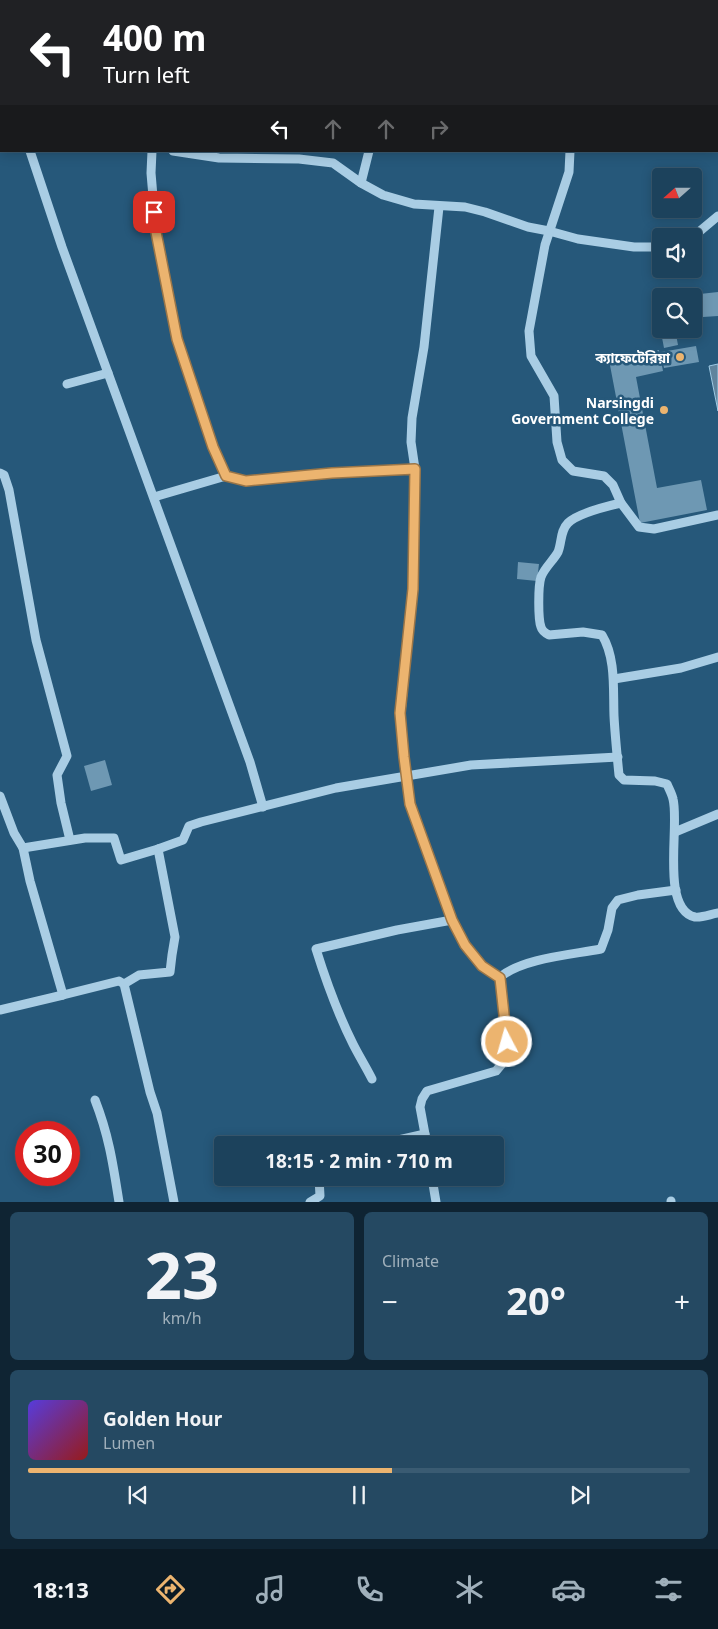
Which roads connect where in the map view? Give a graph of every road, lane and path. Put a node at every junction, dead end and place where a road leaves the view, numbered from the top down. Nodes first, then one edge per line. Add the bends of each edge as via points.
1 (30, 152) edge
2 (152, 152) edge
3 (180, 152) edge
4 (368, 152) edge
5 (570, 152) edge
6 (361, 183) junction
7 (438, 207) junction
8 (718, 216) edge
9 (702, 229) edge
10 (549, 231) junction
11 (652, 247) edge
12 (108, 373) junction
13 (67, 384) dead end
14 (415, 469) junction
15 (0, 472) edge
16 (226, 476) junction
17 (154, 498) junction
18 (621, 503) junction
19 (718, 515) edge
20 (718, 657) edge
21 (614, 679) junction
22 (618, 757) junction
23 (406, 776) junction
24 (0, 796) edge
25 (263, 807) junction
26 (718, 814) edge
27 (675, 832) junction
28 (70, 840) junction
29 (23, 848) junction
30 (158, 849) junction
31 (676, 890) junction
32 (718, 913) edge
33 (452, 920) junction
34 (500, 978) junction
35 (124, 984) junction
36 (63, 995) junction
37 (0, 1010) edge
38 (372, 1079) dead end
39 (95, 1100) dead end
40 (424, 1134) joint
41 (415, 1136) edge
42 (319, 1186) edge
43 (433, 1186) edge
44 (320, 1199) edge
45 (119, 1202) edge
46 (174, 1202) edge
47 (310, 1202) edge
48 (436, 1202) edge

1 - 12 street
2 - 16 street via 156,232 177,339
3 - 6 street via 220,158 333,163
4 - 6 street
5 - 10 street via 569,172
6 - 7 street via 383,195
7 - 10 street via 465,207 528,228
7 - 14 street via 424,347 412,418
8 - 9 street
10 - 11 street via 578,239
10 - 18 street via 530,330 531,356 554,396 557,442 562,460 573,471 604,476
12 - 13 street
12 - 17 street
14 - 16 street via 246,481
14 - 23 street via 413,589 400,713
15 - 28 street via 9,490 36,640 67,756 56,775
16 - 17 street
17 - 25 street via 250,762
18 - 19 street via 639,527 645,528 654,529
18 - 21 street via 568,522 557,553 541,577 539,587 540,626 544,632 548,635 583,632 602,635 607,643
20 - 21 street via 681,668
21 - 22 street
22 - 23 street via 471,765
22 - 27 street via 619,775 624,780 667,784 674,799
23 - 25 street via 336,788
23 - 33 street via 410,804
24 - 29 street
25 - 30 street via 189,826 183,840
26 - 27 street
27 - 31 street via 673,870
28 - 29 street
28 - 30 street via 114,838 121,860
29 - 36 street
30 - 35 street via 176,937 170,972 139,975
31 - 32 street via 677,899 687,914 697,917
31 - 34 street via 618,900 612,908 600,949 523,964
33 - 34 street via 465,945 482,966
33 - 38 street via 316,949 352,1043
34 - 40 street via 507,1042 501,1064 496,1071 427,1091 420,1107
35 - 36 street via 119,980
35 - 46 street via 157,1113
36 - 37 street
39 - 45 street via 111,1147
40 - 41 street
42 - 44 street
43 - 48 street
44 - 47 street

